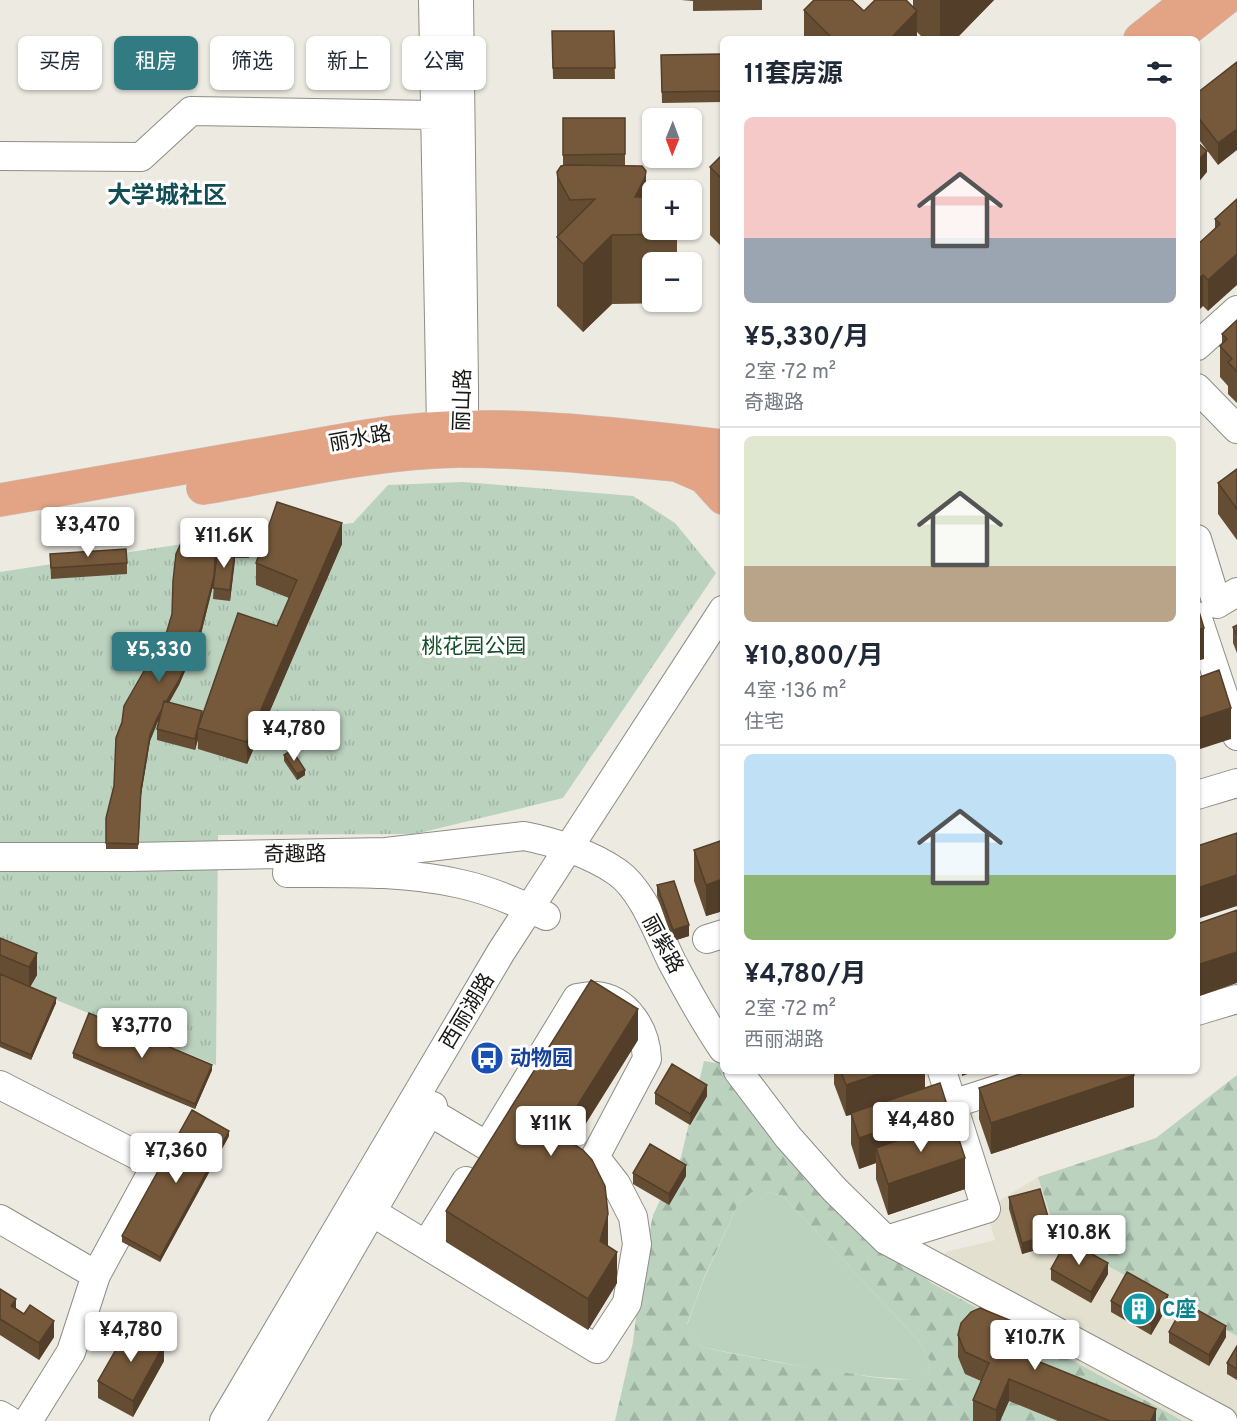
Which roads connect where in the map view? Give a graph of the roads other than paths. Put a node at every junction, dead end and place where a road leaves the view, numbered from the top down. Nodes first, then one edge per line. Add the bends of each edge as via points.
1 (433, 0) edge
2 (459, 0) edge
3 (1189, 0) edge
4 (1224, 0) edge
5 (1144, 36) edge
6 (1179, 36) edge
7 (435, 115) junction
8 (0, 156) edge
9 (1237, 310) edge
10 (1200, 343) edge
11 (1200, 391) edge
12 (1237, 429) edge
13 (454, 435) junction
14 (720, 441) edge
15 (720, 447) edge
16 (684, 454) junction
17 (720, 468) edge
18 (720, 495) edge
19 (0, 500) edge
20 (0, 523) edge
21 (1200, 549) edge
22 (1237, 592) edge
23 (720, 615) edge
24 (1200, 635) edge
25 (720, 653) edge
26 (1208, 684) edge
27 (1237, 736) edge
28 (1237, 783) edge
29 (1200, 794) edge
30 (577, 853) junction
31 (0, 857) edge
32 (386, 863) junction
33 (0, 872) edge
34 (538, 912) junction
35 (1237, 999) edge
36 (1200, 1010) edge
37 (720, 1044) edge
38 (740, 1074) edge
39 (943, 1074) edge
40 (1046, 1074) edge
41 (0, 1085) edge
42 (952, 1104) junction
43 (430, 1112) junction
44 (487, 1146) junction
45 (372, 1212) junction
46 (0, 1219) edge
47 (886, 1240) junction
48 (426, 1245) junction
49 (96, 1275) junction
50 (0, 1414) edge
51 (10, 1421) edge
52 (28, 1421) edge
53 (224, 1421) edge
54 (251, 1421) edge
55 (1223, 1421) edge

1 - 7 street, 丽山路
2 - 13 street, 丽山路
3 - 5 main road
4 - 6 main road
7 - 8 street via 191,111 141,157
7 - 13 street, 丽山路
9 - 10 street
11 - 12 street
13 - 16 main road, 丽水路 via 508,426
13 - 19 main road, 丽水路 via 376,434
13 - 20 main road, 丽水路 via 370,459
14 - 16 main road
15 - 16 main road, 丽水路
16 - 17 main road, 丽水路
16 - 18 main road
21 - 22 street via 1217,604
23 - 30 street, 西丽湖路
24 - 26 street
25 - 30 street, 西丽湖路
26 - 27 street
28 - 29 street
30 - 32 street, 奇趣路 via 524,836
30 - 34 street, 西丽湖路
30 - 37 street, 丽紫路 via 618,873 637,892
31 - 32 street, 奇趣路
32 - 33 street, 奇趣路
32 - 34 street, 奇趣路 via 461,884
34 - 43 street, 西丽湖路 via 516,963
34 - 53 street, 西丽湖路 via 501,952
35 - 36 street
38 - 47 street via 788,1137
39 - 42 street
40 - 42 street
41 - 49 street via 156,1165
42 - 47 street via 986,1209
43 - 44 street
43 - 45 street, 西丽湖路
44 - 48 street
44 - 48 street via 577,998 596,996 621,1004 646,1042 648,1059 595,1157 616,1184 633,1217 637,1244 627,1303 597,1348
45 - 48 street
45 - 54 street, 西丽湖路
46 - 49 street
47 - 55 street
49 - 52 street via 70,1352
50 - 51 street

